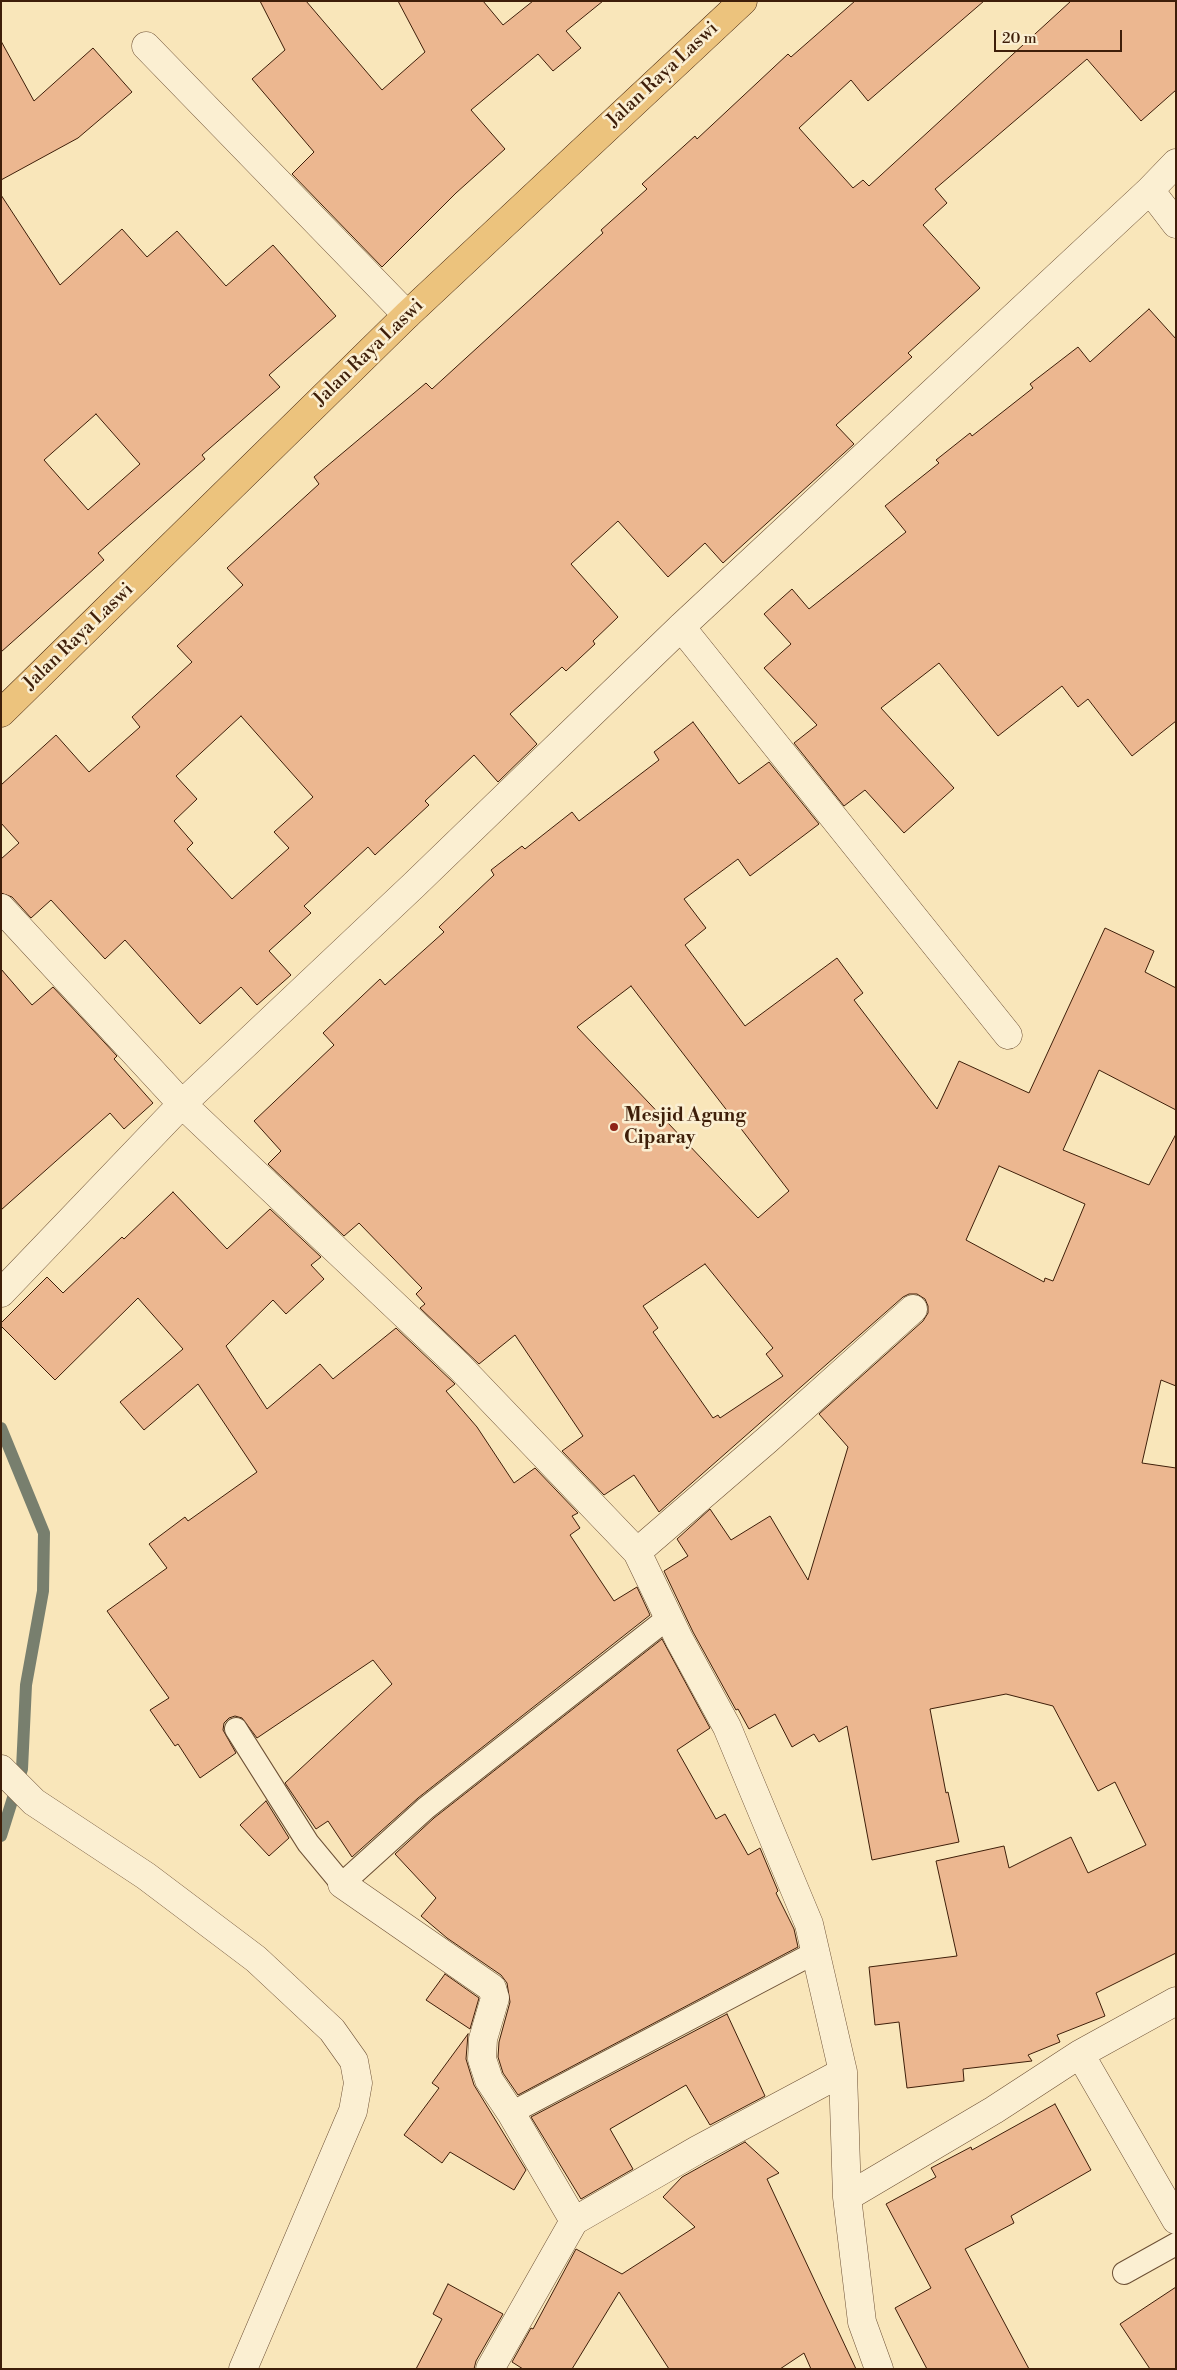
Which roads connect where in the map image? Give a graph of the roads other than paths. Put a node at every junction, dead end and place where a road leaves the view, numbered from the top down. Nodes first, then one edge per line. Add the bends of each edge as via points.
1 (743, 1) edge
2 (146, 46) dead end
3 (1176, 163) edge
4 (1150, 190) junction
5 (1176, 224) edge
6 (407, 315) junction
7 (681, 627) junction
8 (1, 713) edge
9 (1, 908) edge
10 (1008, 1035) dead end
11 (182, 1104) junction
12 (1, 1293) edge
13 (913, 1309) dead end
14 (637, 1552) junction
15 (668, 1618) junction
16 (236, 1729) dead end
17 (2, 1770) edge
18 (342, 1884) junction
19 (816, 1952) junction
20 (1176, 2001) edge
21 (1080, 2054) junction
22 (843, 2072) junction
23 (511, 2113) junction
24 (847, 2197) junction
25 (1176, 2220) edge
26 (574, 2221) junction
27 (1176, 2244) edge
28 (1124, 2273) dead end
29 (243, 2369) edge
30 (490, 2369) edge
31 (879, 2369) edge

1 - 6 main road, Jalan Raya Laswi
2 - 6 street
3 - 4 street
4 - 5 street
4 - 7 street
6 - 8 main road, Jalan Raya Laswi
7 - 10 street
7 - 11 street
9 - 11 street
11 - 12 street
11 - 14 street via 459,1366
13 - 14 street
14 - 15 street
15 - 18 lane via 426,1808
15 - 19 street via 727,1727 809,1924
16 - 18 lane via 308,1843
17 - 29 street via 34,1802 146,1876 256,1959 332,2030 354,2061 358,2083 353,2111
18 - 23 street via 492,1988 495,1998 483,2039 482,2059 490,2080
19 - 22 street
19 - 23 lane
20 - 21 street
21 - 24 street via 994,2110
21 - 25 street
22 - 24 street
22 - 26 street via 697,2150
23 - 26 street
24 - 31 street via 862,2322
26 - 30 street
27 - 28 lane

